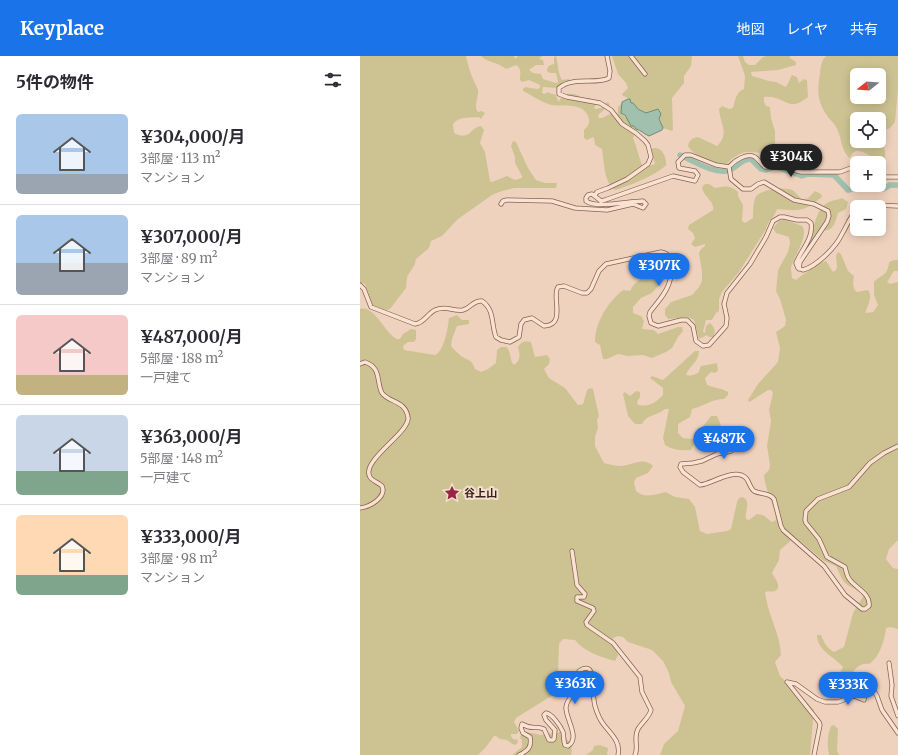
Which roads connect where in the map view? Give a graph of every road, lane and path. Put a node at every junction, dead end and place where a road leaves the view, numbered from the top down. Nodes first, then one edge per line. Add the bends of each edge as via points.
1 (607, 56) edge
2 (631, 56) edge
3 (645, 74) dead end
4 (729, 167) junction
5 (850, 168) edge
6 (886, 177) edge
7 (898, 177) edge
8 (594, 195) junction
9 (501, 204) dead end
10 (886, 206) edge
11 (898, 206) edge
12 (850, 220) edge
13 (799, 269) junction
14 (360, 285) edge
15 (360, 364) edge
16 (740, 438) dead end
17 (898, 446) edge
18 (360, 508) edge
19 (572, 551) dead end
20 (889, 663) dead end
21 (898, 716) edge
22 (898, 733) edge
23 (519, 755) edge
24 (618, 755) edge
25 (635, 755) edge
26 (814, 755) edge

1 - 8 street via 609,78 565,84 559,88 559,94 600,103 611,110 622,124 647,142 650,157 648,164 627,179
2 - 3 street
4 - 5 street via 737,160 750,156 755,157 764,167 778,166 801,172 840,172
4 - 8 street via 716,165 691,154 685,155 678,162 679,168 695,171 698,175 695,181 672,176 603,201
4 - 13 street via 731,179 743,189 751,190 764,182 794,200 814,204 828,211 827,222 800,262
6 - 7 street
8 - 9 street via 588,195 586,201 598,204 643,200 646,204 643,208 633,204 607,210 574,208 548,201 507,200
10 - 11 street
12 - 13 street via 831,251 806,270
13 - 14 street via 796,263 807,242 811,223 807,220 780,217 773,221 753,259 727,293 724,304 727,318 724,329 709,344 703,346 696,342 693,326 687,320 658,326 649,320 650,312 670,280 671,260 665,252 606,264 599,271 587,293 564,286 558,287 555,292 558,308 553,322 544,326 532,318 524,320 519,337 510,342 496,337 492,315 482,301 474,302 461,310 444,307 436,309 420,323 415,324 371,307 364,288
15 - 18 street via 365,362 372,366 378,374 384,395 401,404 409,419 368,470 371,478 382,486 383,491 373,504
16 - 17 street via 732,452 681,464 680,467 700,485 736,474 746,478 755,491 772,496 784,530 824,566 845,595 862,609 869,606 868,598 849,579 845,568 827,557 819,539 806,522 805,514 814,502 850,487 870,463
19 - 25 street via 577,585 585,594 584,597 577,597 577,601 593,608 594,611 587,620 587,625 602,634 619,650 640,677 642,692 651,710 648,718 638,729
20 - 21 street via 891,696
22 - 26 street via 882,710 868,681 864,700 854,696 834,703 817,699 801,687 787,682 819,722
23 - 24 street via 531,746 530,737 523,733 522,724 532,729 544,729 549,740 554,739 555,730 546,720 546,713 560,726 565,745 572,743 566,706 580,686 579,671 588,668 592,673 594,704 604,724 616,739

